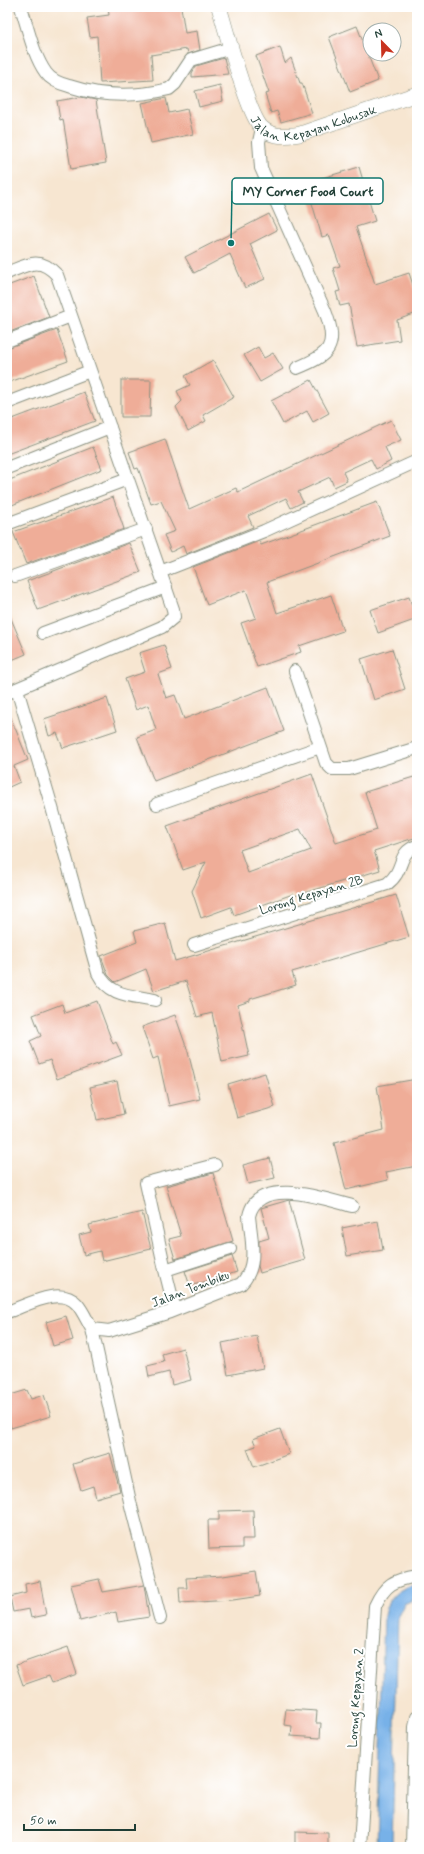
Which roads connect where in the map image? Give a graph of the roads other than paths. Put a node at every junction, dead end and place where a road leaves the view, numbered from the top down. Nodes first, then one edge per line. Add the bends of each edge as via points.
1 (21, 7) edge
2 (219, 7) edge
3 (231, 48) junction
4 (417, 94) edge
5 (262, 128) junction
6 (7, 273) edge
7 (71, 316) junction
8 (7, 340) edge
9 (297, 368) dead end
10 (90, 371) junction
11 (7, 403) edge
12 (110, 427) junction
13 (417, 460) edge
14 (7, 468) edge
15 (128, 479) junction
16 (7, 524) edge
17 (146, 529) junction
18 (160, 572) junction
19 (15, 576) dead end
20 (166, 587) junction
21 (43, 633) dead end
22 (295, 671) dead end
23 (12, 691) edge
24 (320, 747) junction
25 (417, 748) edge
26 (156, 804) dead end
27 (417, 846) edge
28 (194, 945) dead end
29 (155, 1000) dead end
30 (215, 1165) dead end
31 (352, 1206) dead end
32 (230, 1249) dead end
33 (165, 1270) junction
34 (175, 1310) junction
35 (7, 1312) edge
36 (92, 1329) junction
37 (417, 1576) edge
38 (160, 1618) dead end
39 (417, 1717) edge
40 (360, 1847) edge
41 (412, 1847) edge

1 - 3 street via 40,63 47,75 59,83 89,92 120,95 169,88 175,84 191,60
2 - 3 street, Jalan Kepayan Kobusak
3 - 5 street, Jalan Kepayan Kobusak via 256,121
4 - 5 street, Jalan Kepayan Kobusak via 300,134 283,136 272,134
5 - 9 street via 259,142 261,168 330,323 331,335 325,354
6 - 7 street via 34,263 50,267 57,275
7 - 8 street
7 - 10 street
10 - 11 street
10 - 12 street
12 - 14 street
12 - 15 street
13 - 18 street via 264,531
15 - 16 street
15 - 17 street
17 - 18 street
17 - 19 street
18 - 20 street
20 - 21 street
20 - 23 street via 174,617 162,627
22 - 24 street
23 - 29 street via 53,811 103,984 110,990
24 - 25 street via 326,763 332,769 339,770
24 - 26 street
27 - 28 street, Lorong Kepayan 2B via 409,849 404,855 398,874 387,884
30 - 33 street via 146,1183
31 - 34 street, Jalan Tombiku via 318,1196 270,1193 250,1209 253,1262 246,1279 241,1284
32 - 33 street
33 - 34 street
34 - 36 street, Jalan Tombiku via 109,1331
35 - 36 street via 50,1297 67,1297 78,1305
36 - 38 street via 131,1506
37 - 40 street, Lorong Kepayan 2 via 391,1584 384,1589 375,1606
39 - 41 street

